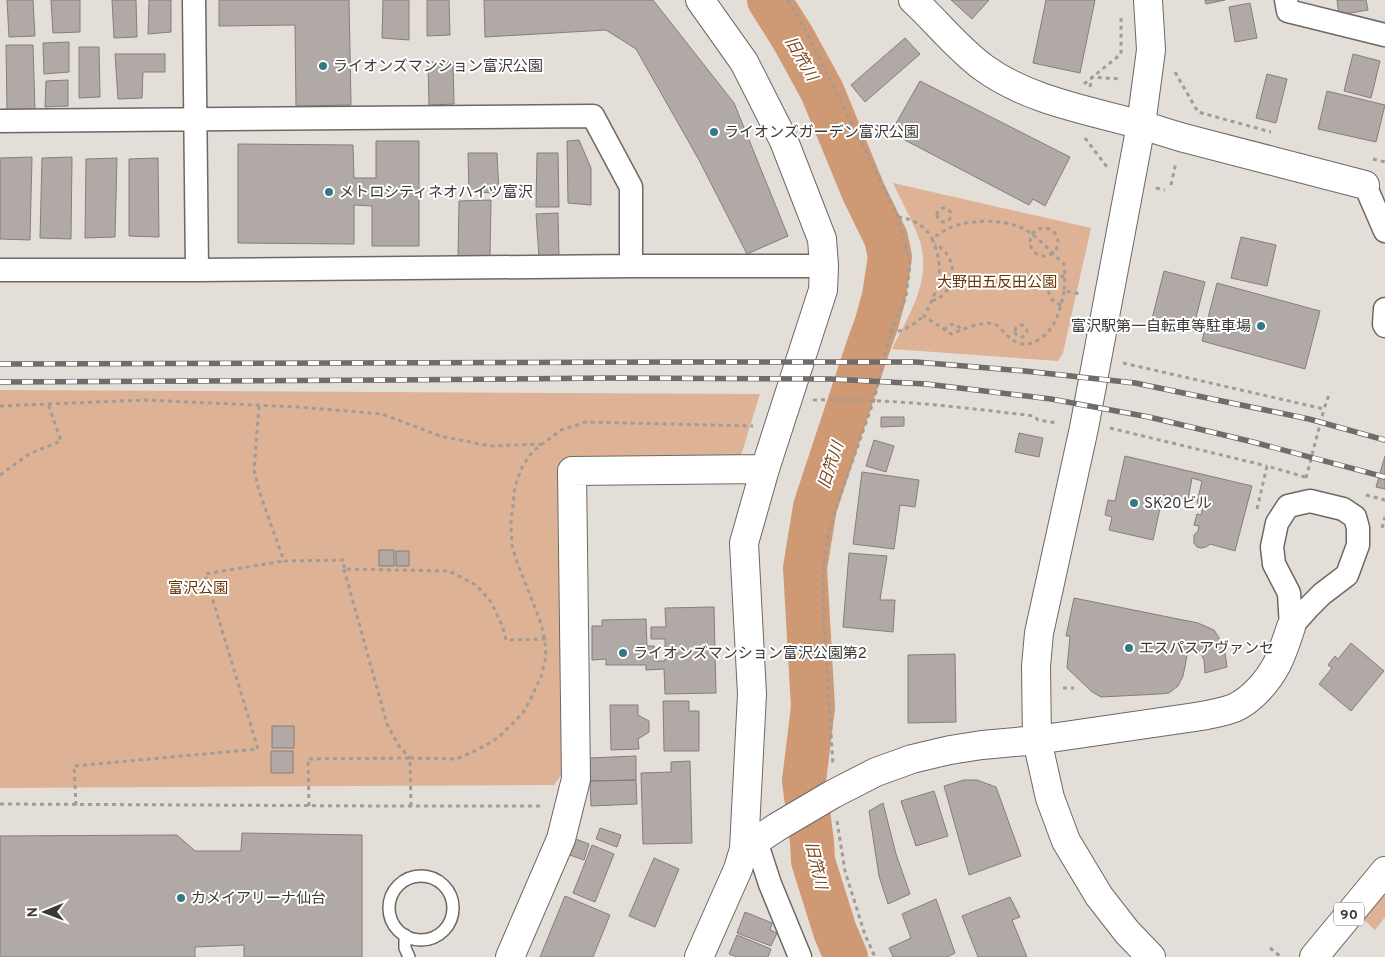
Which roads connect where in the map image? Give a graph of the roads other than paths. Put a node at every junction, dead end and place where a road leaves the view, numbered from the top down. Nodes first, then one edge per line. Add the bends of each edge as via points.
1 (194, 0) edge
2 (700, 0) edge
3 (913, 0) edge
4 (1148, 0) edge
5 (1286, 0) edge
6 (1385, 36) edge
7 (195, 119) junction
8 (0, 121) edge
9 (1141, 125) junction
10 (1375, 187) edge
11 (1385, 231) edge
12 (631, 266) junction
13 (824, 266) junction
14 (0, 270) edge
15 (197, 270) junction
16 (1385, 309) edge
17 (1385, 326) edge
18 (765, 469) junction
19 (1291, 627) junction
20 (1037, 740) junction
21 (759, 839) junction
22 (1385, 871) edge
23 (405, 936) junction
24 (409, 957) edge
25 (510, 957) edge
26 (699, 957) edge
27 (800, 957) edge
28 (1151, 957) edge
29 (1314, 957) edge

1 - 7 street
2 - 13 street via 744,62 784,141 822,239
3 - 9 street via 984,68 1011,84 1060,104
4 - 9 street via 1151,50
5 - 6 street via 1288,11
7 - 8 street
7 - 12 street via 593,116 631,187
7 - 15 street
9 - 10 street
9 - 20 street via 1084,428 1039,633
10 - 11 street
12 - 13 street
12 - 15 street
13 - 18 street via 823,290
14 - 15 street
16 - 17 street
18 - 21 street via 744,543 752,694 749,770
18 - 25 street via 572,471 576,779 561,839
19 - 19 street via 1289,593 1274,564 1272,547 1277,523 1288,506 1310,501 1343,509 1355,517 1358,528 1358,545 1347,575 1322,594
19 - 20 street via 1278,664 1266,682 1236,707 1195,717
20 - 21 street via 982,745 912,758 833,784
20 - 28 street via 1050,798 1066,841 1098,896
21 - 26 street via 738,869
21 - 27 street via 770,884
22 - 29 street, 90
23 - 23 lane via 392,919 391,898 403,881 423,876 434,878 443,884 453,902 450,922 435,937 425,940
23 - 24 lane

